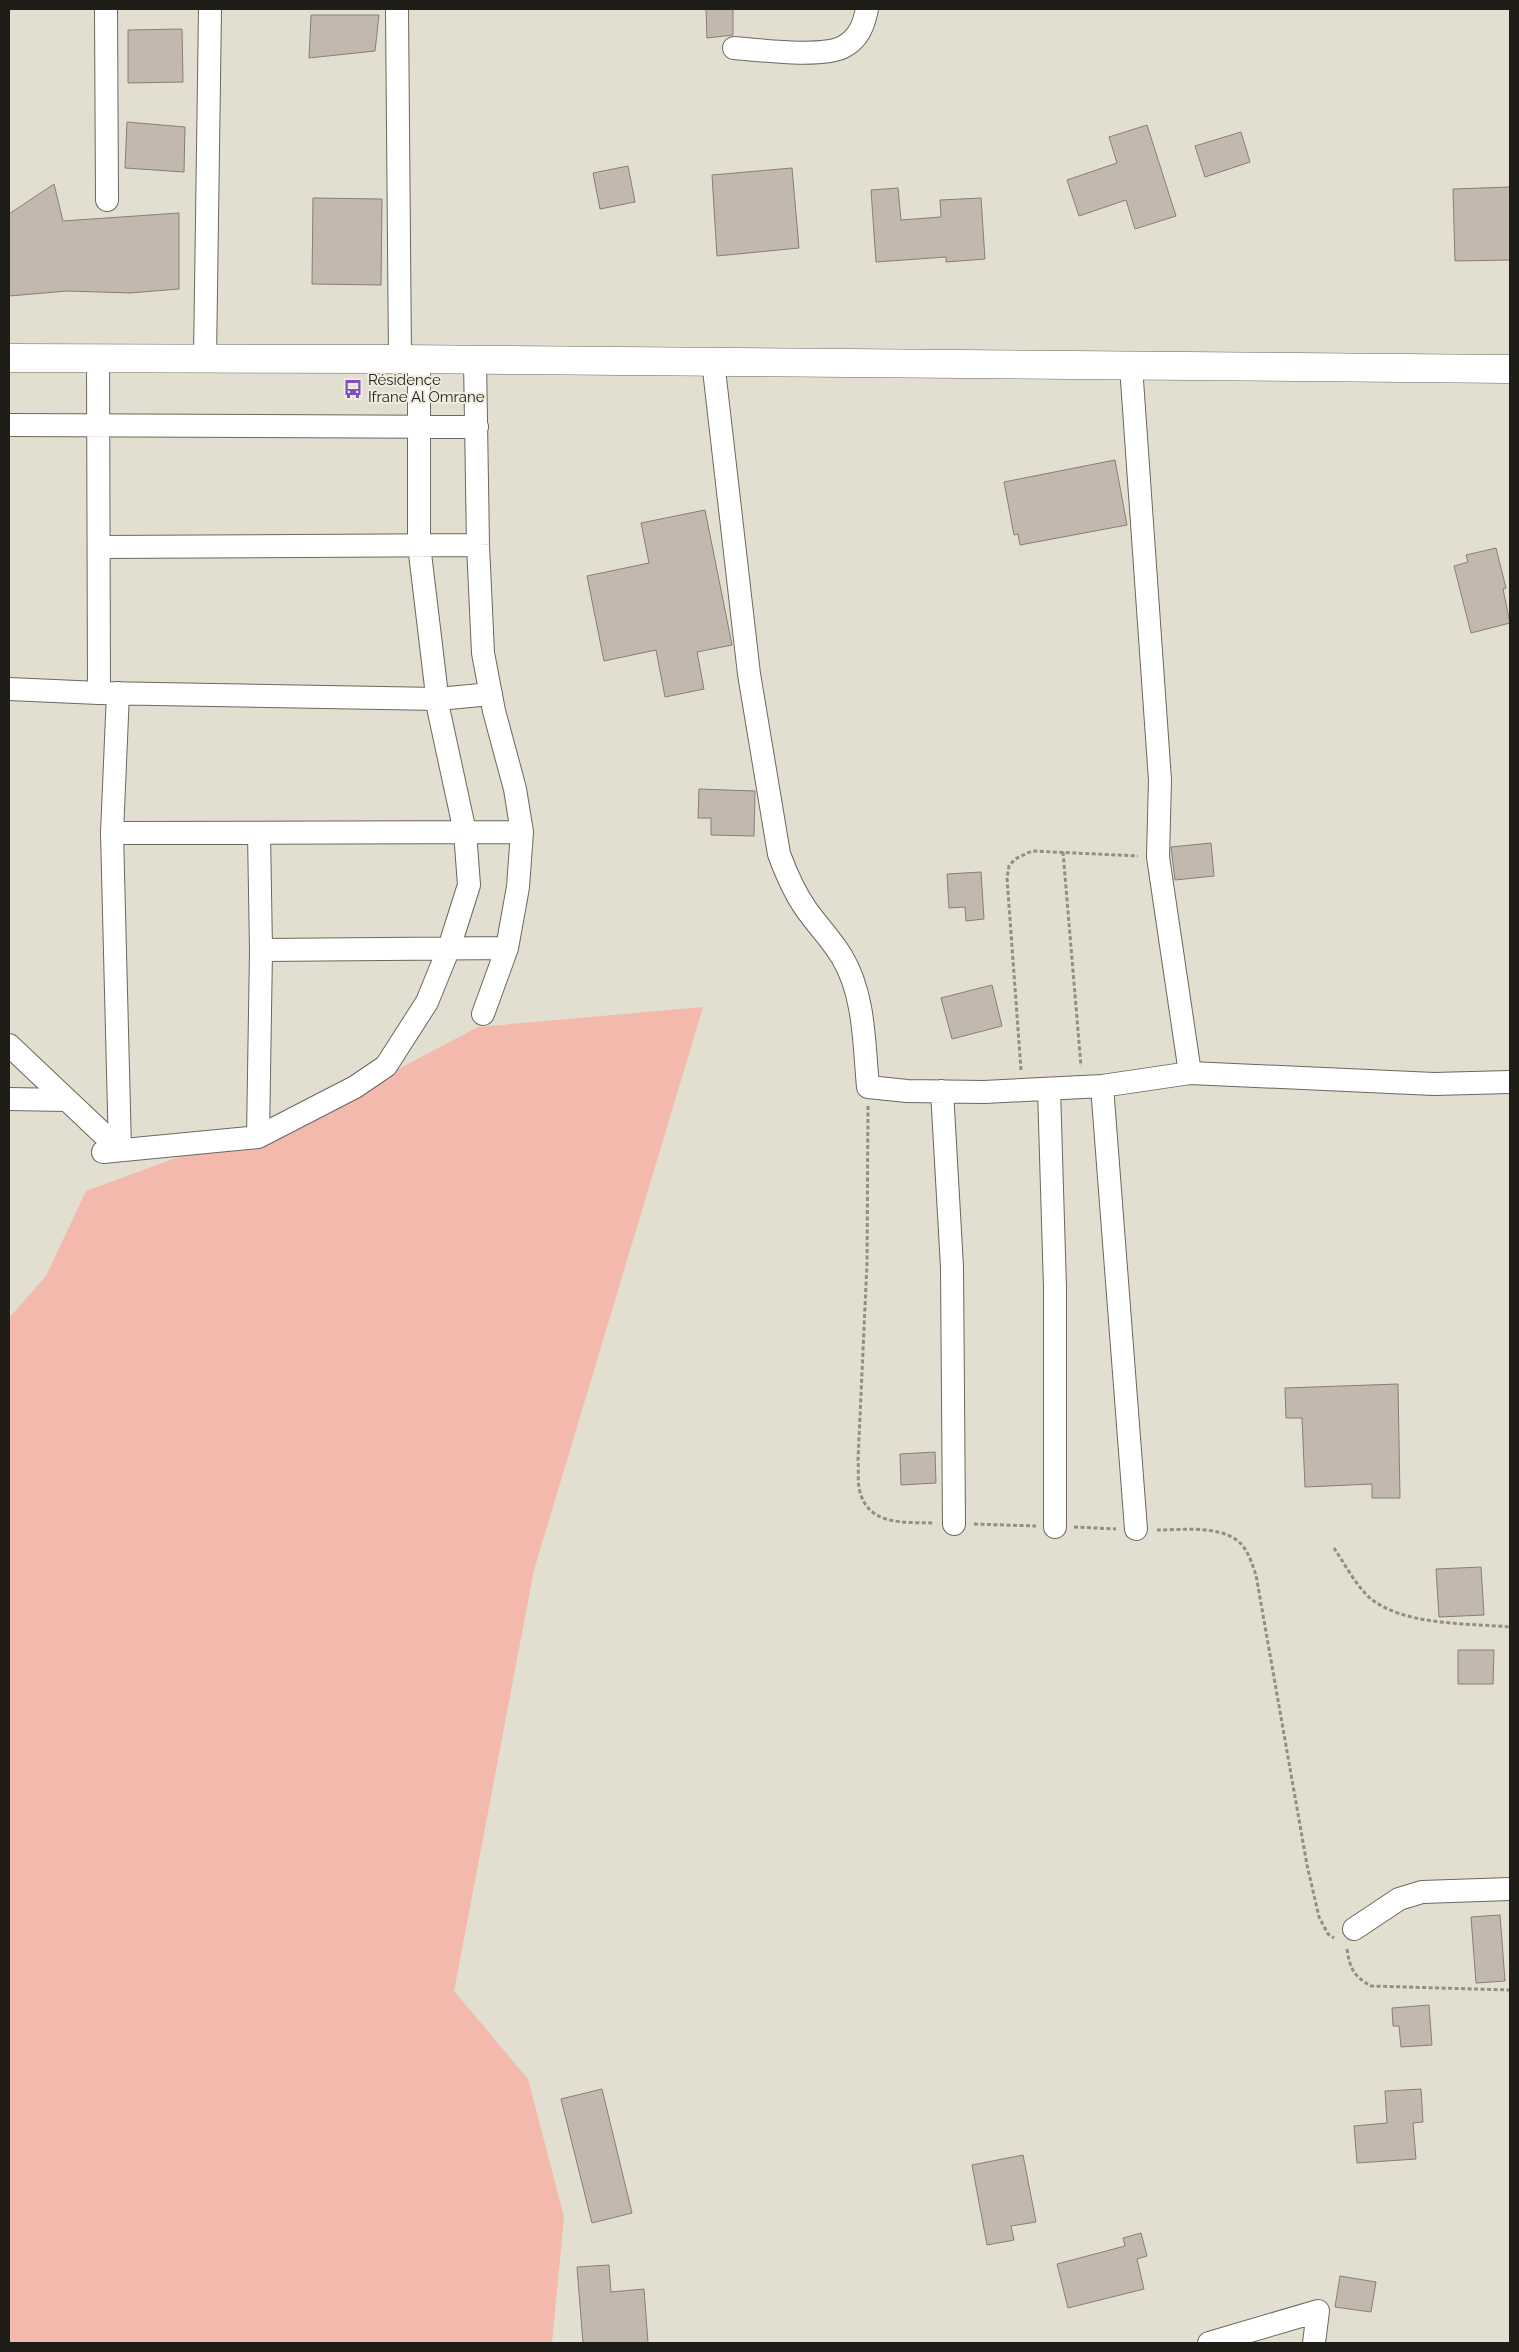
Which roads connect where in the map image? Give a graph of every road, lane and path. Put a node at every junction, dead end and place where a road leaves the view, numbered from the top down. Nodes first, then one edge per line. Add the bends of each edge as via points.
1 (106, 9) edge
2 (210, 9) edge
3 (397, 9) edge
4 (867, 9) edge
5 (734, 48) dead end
6 (107, 200) dead end
7 (9, 358) edge
8 (98, 358) junction
9 (205, 359) junction
10 (409, 359) junction
11 (475, 360) junction
12 (713, 361) junction
13 (1131, 366) junction
14 (1510, 369) edge
15 (9, 424) edge
16 (98, 426) junction
17 (418, 426) junction
18 (477, 426) junction
19 (419, 545) junction
20 (478, 545) junction
21 (98, 547) junction
22 (9, 689) edge
23 (109, 693) junction
24 (491, 694) junction
25 (438, 699) junction
26 (465, 832) junction
27 (522, 832) junction
28 (112, 833) junction
29 (259, 833) junction
30 (1063, 852) junction
31 (1158, 857) junction
32 (449, 948) junction
33 (507, 948) junction
34 (261, 950) junction
35 (483, 1014) dead end
36 (9, 1044) edge
37 (1190, 1073) junction
38 (1510, 1082) edge
39 (1093, 1087) junction
40 (1049, 1089) junction
41 (1022, 1090) junction
42 (942, 1092) junction
43 (9, 1099) edge
44 (67, 1100) junction
45 (258, 1137) junction
46 (111, 1151) junction
47 (954, 1524) dead end
48 (1055, 1527) dead end
49 (1136, 1529) dead end
50 (1334, 1548) dead end
51 (1510, 1627) edge
52 (1510, 1889) edge
53 (1354, 1930) joint
54 (1510, 1990) edge
55 (1209, 2343) edge
56 (1314, 2343) edge

1 - 6 street
2 - 9 street
3 - 10 street
4 - 5 street via 864,25 843,48 821,52
7 - 8 highway
8 - 9 highway
8 - 16 street
9 - 10 highway
10 - 11 highway
10 - 17 street
11 - 12 highway
11 - 18 street
12 - 13 highway
12 - 42 street via 749,674 779,854 804,907 843,958 852,978 858,997 868,1087
13 - 14 highway
13 - 31 street via 1160,780
15 - 16 street
16 - 17 street
16 - 21 street
17 - 18 street
17 - 19 street
18 - 20 street
19 - 20 street
19 - 21 street
19 - 25 street
20 - 24 street via 484,653
21 - 23 street
22 - 23 street
23 - 25 street
23 - 28 street
24 - 25 street
24 - 27 street via 515,788
25 - 26 street
26 - 27 street
26 - 29 street
26 - 32 street via 469,885
27 - 33 street via 518,887
28 - 29 street
28 - 46 street
29 - 34 street
30 - 31 path
30 - 39 path
30 - 41 path via 1032,850 1009,866 1007,878
31 - 37 street
32 - 33 street
32 - 34 street
32 - 45 street via 427,1002 386,1066 355,1087
33 - 35 street
34 - 45 street
36 - 44 street
37 - 38 street via 1434,1084
37 - 39 street
39 - 40 street
39 - 49 street
40 - 41 street
40 - 48 street via 1055,1288
41 - 42 street
42 - 47 street via 952,1267
43 - 44 street
44 - 46 street
45 - 46 street
50 - 51 path via 1368,1596 1385,1608 1405,1616
52 - 53 street via 1422,1892 1399,1900
53 - 54 path via 1347,1946 1350,1966 1361,1980 1371,1986
55 - 56 street via 1318,2311

